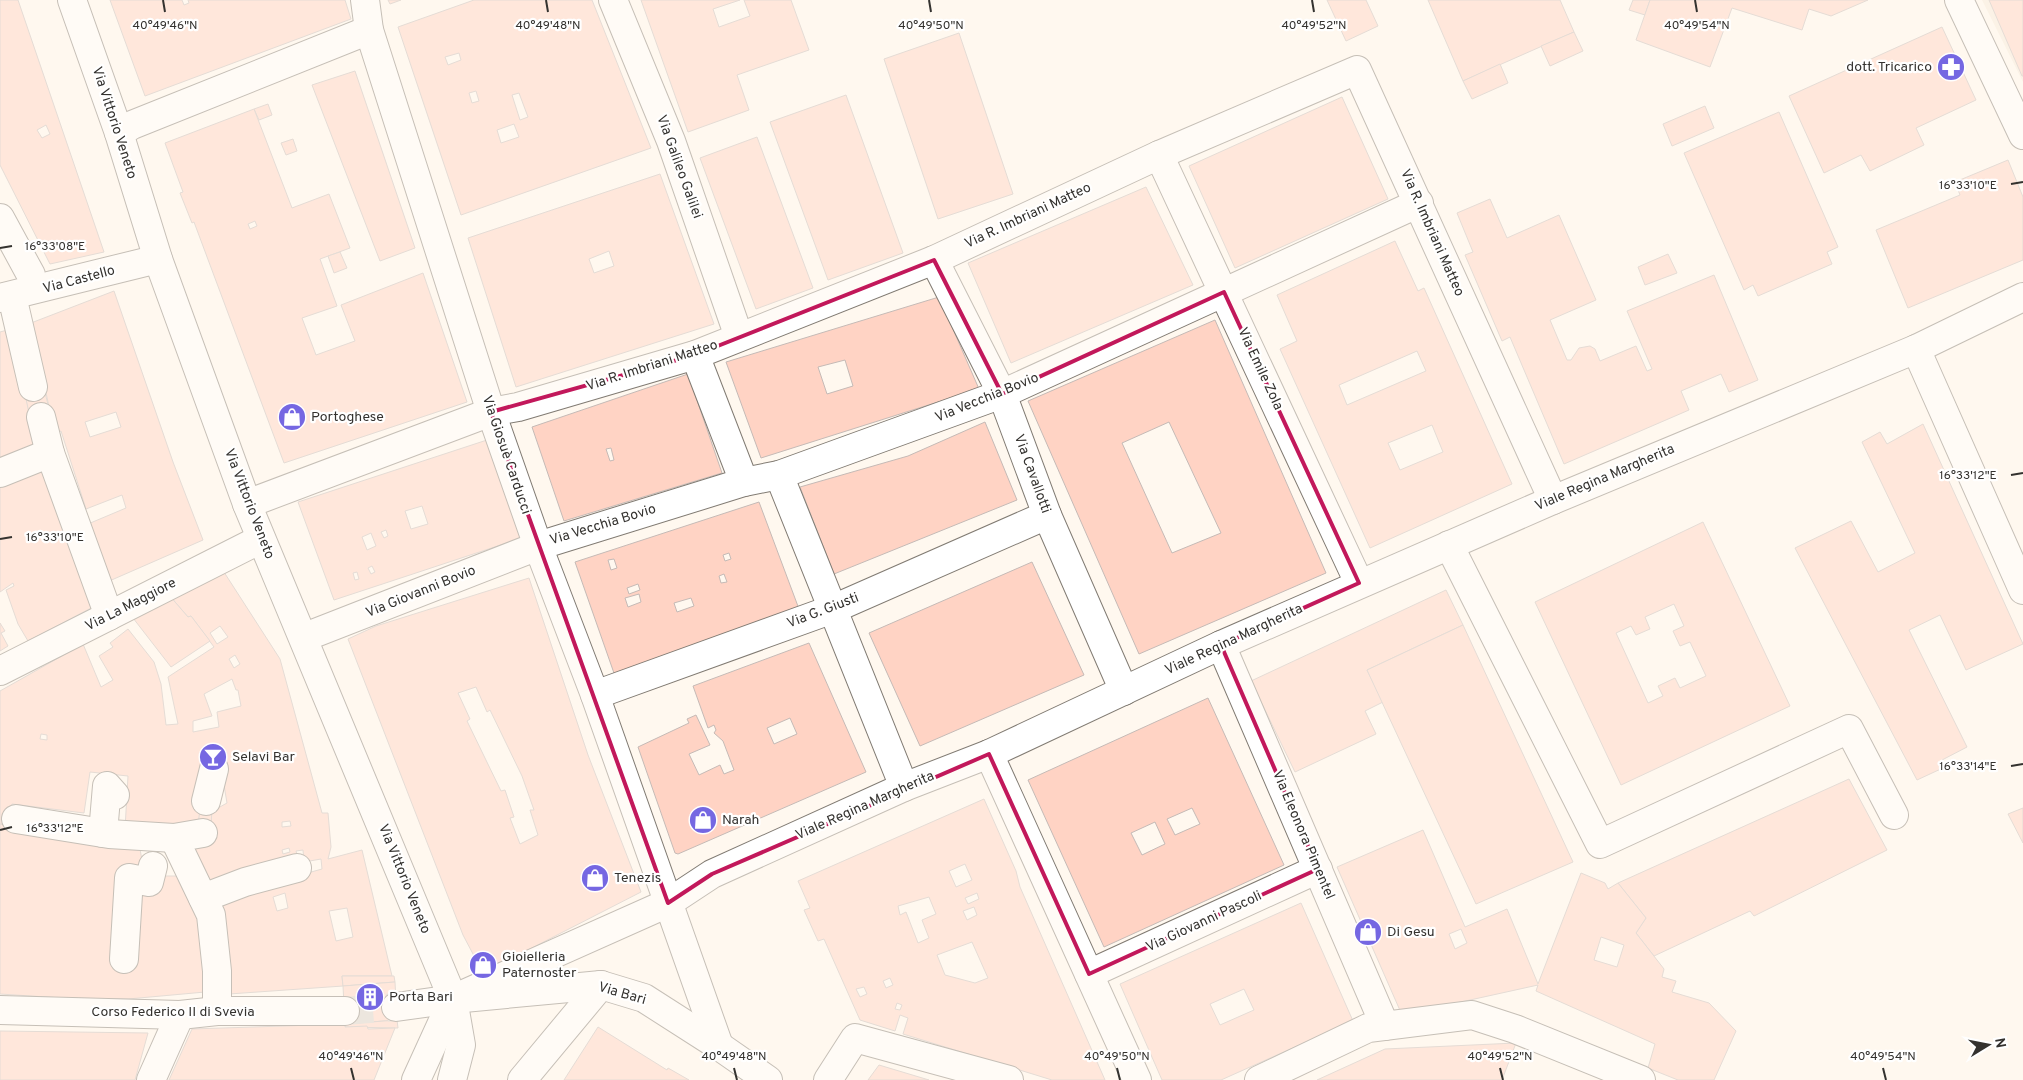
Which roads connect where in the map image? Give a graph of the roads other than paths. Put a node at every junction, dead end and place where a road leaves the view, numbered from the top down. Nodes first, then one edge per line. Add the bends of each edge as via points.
1 (72, 0) edge
2 (367, 0) edge
3 (613, 0) edge
4 (1959, 0) edge
5 (370, 30) junction
6 (119, 133) junction
7 (2023, 135) edge
8 (1159, 155) junction
9 (1419, 203) junction
10 (0, 218) edge
11 (158, 259) junction
12 (934, 260) junction
13 (31, 275) dead end
14 (1224, 292) junction
15 (6, 297) edge
16 (2023, 297) edge
17 (739, 337) junction
18 (1916, 349) junction
19 (695, 355) junction
20 (32, 387) dead end
21 (1002, 394) junction
22 (490, 412) junction
23 (41, 417) dead end
24 (50, 454) junction
25 (0, 473) edge
26 (779, 475) junction
27 (744, 482) junction
28 (1552, 500) junction
29 (248, 504) junction
30 (1047, 516) junction
31 (261, 539) junction
32 (1449, 545) junction
33 (538, 546) junction
34 (1359, 583) junction
35 (2023, 590) edge
36 (833, 609) junction
37 (109, 616) junction
38 (305, 638) junction
39 (1221, 644) junction
40 (0, 671) edge
41 (1124, 691) junction
42 (595, 695) junction
43 (988, 754) junction
44 (214, 769) dead end
45 (904, 787) junction
46 (116, 795) dead end
47 (206, 802) dead end
48 (1894, 815) dead end
49 (16, 819) dead end
50 (103, 833) junction
51 (203, 833) dead end
52 (142, 836) junction
53 (174, 838) junction
54 (187, 864) junction
55 (153, 866) junction
56 (297, 868) dead end
57 (1318, 869) junction
58 (203, 898) junction
59 (668, 903) junction
60 (124, 959) dead end
61 (1090, 974) junction
62 (600, 985) junction
63 (453, 999) junction
64 (396, 1007) tunnel mouth
65 (0, 1010) edge
66 (217, 1011) junction
67 (345, 1011) tunnel mouth
68 (180, 1014) junction
69 (1385, 1026) junction
70 (720, 1046) junction
71 (151, 1080) edge
72 (416, 1080) edge
73 (452, 1080) edge
74 (522, 1080) edge
75 (768, 1080) edge
76 (828, 1080) edge
77 (1009, 1080) edge
78 (1137, 1080) edge
79 (1259, 1080) edge
80 (1641, 1080) edge

1 - 6 street, Via Vittorio Veneto
2 - 5 street, Via Giosuè Carducci
3 - 17 street, Via Galileo Galilei via 671,141
4 - 7 street
5 - 6 street
5 - 22 street, Via Giosuè Carducci
6 - 11 street, Via Vittorio Veneto
8 - 9 street, Via R. Imbriani Matteo via 1357,70
8 - 12 street, Via R. Imbriani Matteo
8 - 14 street, Via Emile Zola
9 - 14 street, Via Vecchia Bovio
9 - 28 street, Via R. Imbriani Matteo
10 - 13 street
11 - 15 street, Via Castello
11 - 29 street, Via Vittorio Veneto
12 - 17 street, Via R. Imbriani Matteo
12 - 21 street, Via Cavallotti
14 - 21 street, Via Vecchia Bovio
14 - 34 street, Via Emile Zola
15 - 20 street
16 - 18 street, Viale Regina Margherita
17 - 19 street, Via R. Imbriani Matteo
18 - 28 street, Viale Regina Margherita
18 - 35 street
19 - 22 street, Via R. Imbriani Matteo via 518,407
19 - 27 street
21 - 26 street, Via Vecchia Bovio
21 - 30 street, Via Cavallotti
22 - 29 street, Via R. Imbriani Matteo
22 - 33 street, Via Giosuè Carducci
23 - 24 street
24 - 25 street
24 - 37 street
26 - 27 street, Via Vecchia Bovio
26 - 36 street
27 - 33 street, Via Vecchia Bovio
28 - 32 street, Viale Regina Margherita
29 - 31 street, Via Vittorio Veneto
30 - 36 street, Via G. Giusti
30 - 41 street, Via Cavallotti
31 - 37 street, Via La Maggiore
31 - 38 street, Via Vittorio Veneto
32 - 34 street, Viale Regina Margherita
32 - 48 street via 1600,844 1849,728
33 - 38 street, Via Giovanni Bovio
33 - 42 street, Via Giosuè Carducci
34 - 39 street, Viale Regina Margherita
36 - 42 street, Via G. Giusti
36 - 45 street
37 - 40 street, Via La Maggiore
38 - 63 street, Via Vittorio Veneto
39 - 41 street, Viale Regina Margherita
39 - 57 street, Via Eleonora Pimentel
41 - 43 street, Viale Regina Margherita
42 - 59 street, Via Giosuè Carducci
43 - 45 street, Viale Regina Margherita
43 - 61 street
44 - 47 street
45 - 59 street, Viale Regina Margherita via 712,874
46 - 50 street via 107,786
49 - 50 street
50 - 52 street
51 - 53 street
52 - 53 street
52 - 55 street
53 - 54 street
54 - 55 street
54 - 58 street
55 - 60 street via 149,882 129,878
56 - 58 street
57 - 61 street, Via Giovanni Pascoli
57 - 69 street, Via Eleonora Pimentel
58 - 66 street via 211,915
59 - 63 street, Viale Regina Margherita
59 - 70 street, Via Giosuè Carducci
61 - 78 street
62 - 63 street, Via Bari
62 - 70 street, Via Bari via 644,998
62 - 74 street
63 - 64 street
63 - 72 street
63 - 73 street, Via Vittorio Veneto via 461,1045
65 - 68 street, Corso Federico II di Svevia
66 - 67 street, Corso Federico II di Svevia
66 - 68 street, Corso Federico II di Svevia
68 - 71 street
69 - 79 street via 1368,1028
69 - 80 street via 1472,1015
70 - 75 street, Via Bari
76 - 77 street via 855,1038

